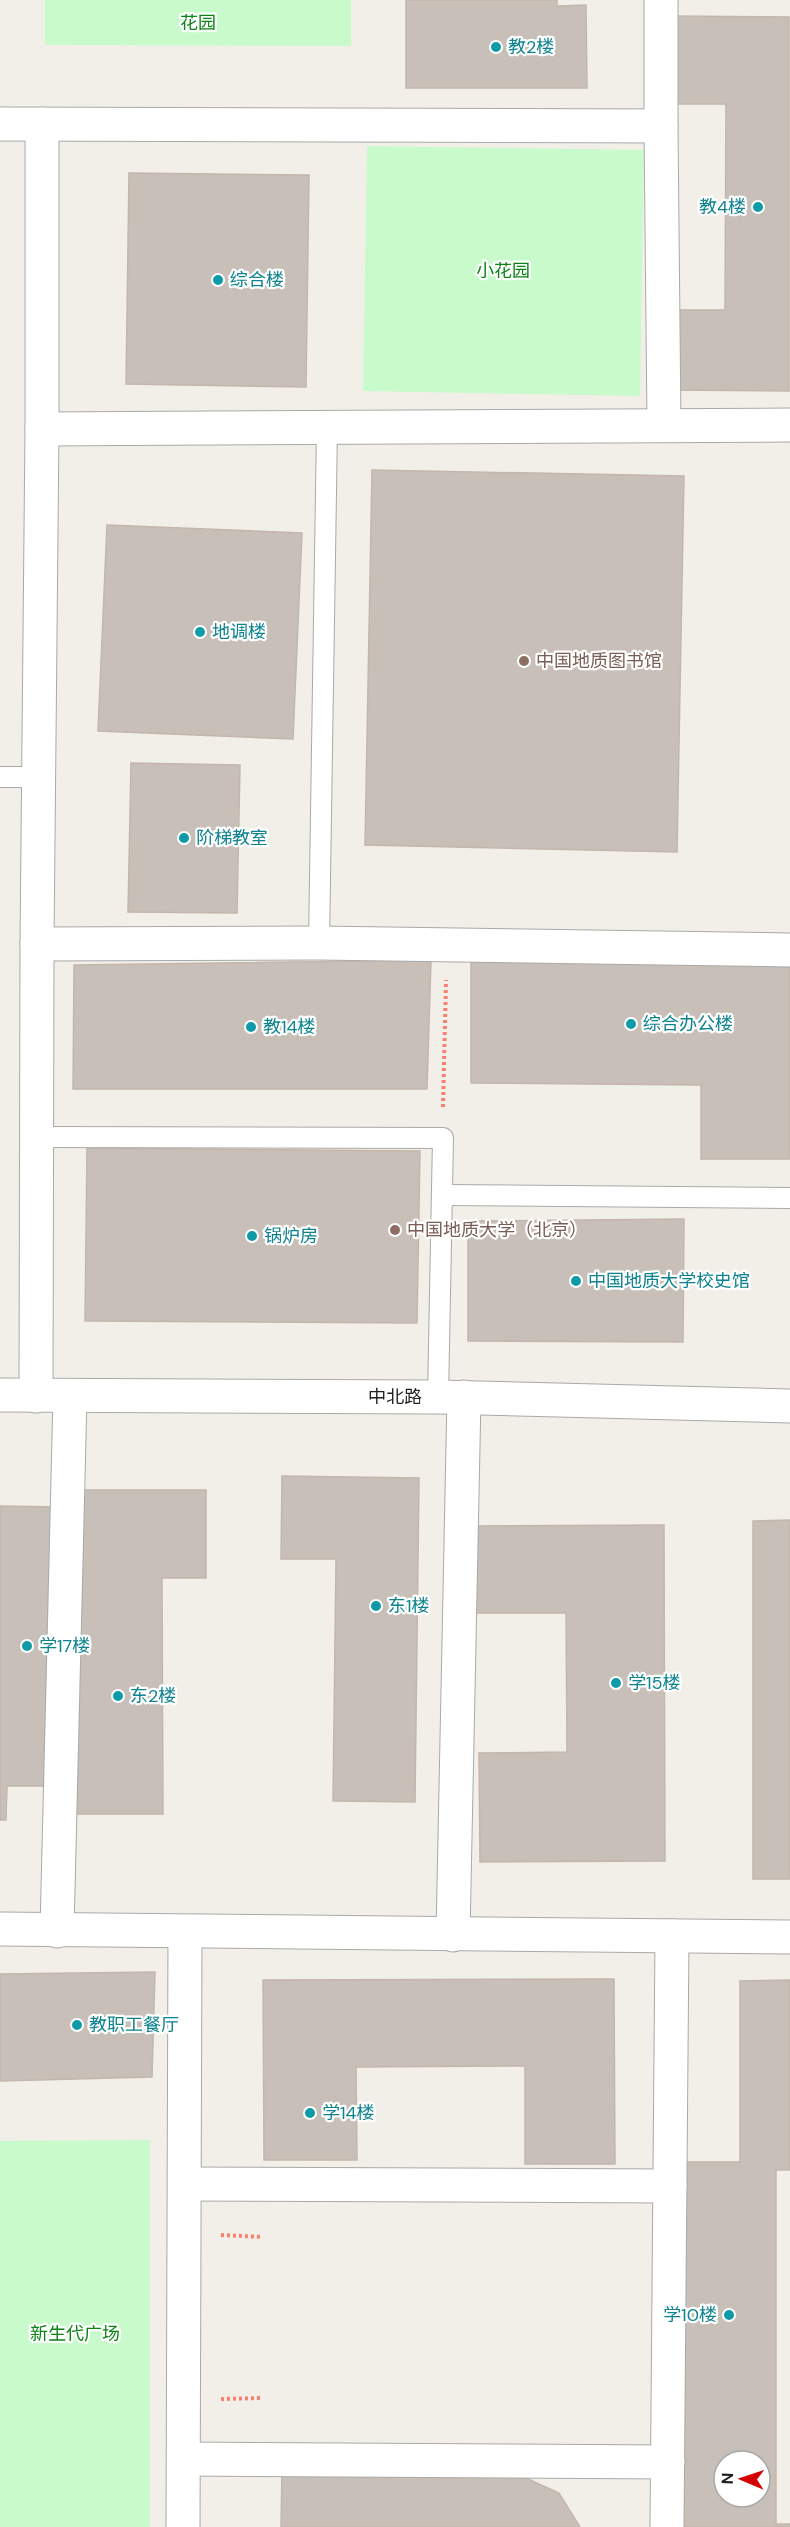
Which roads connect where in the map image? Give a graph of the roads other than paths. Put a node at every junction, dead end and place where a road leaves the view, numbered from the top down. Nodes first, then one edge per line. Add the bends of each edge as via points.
1 (661, 0) edge
2 (0, 124) edge
3 (42, 124) junction
4 (661, 126) junction
5 (790, 425) edge
6 (664, 426) junction
7 (327, 427) junction
8 (42, 429) junction
9 (0, 777) edge
10 (39, 777) junction
11 (318, 942) junction
12 (37, 944) junction
13 (790, 950) edge
14 (36, 1137) junction
15 (442, 1195) junction
16 (790, 1198) edge
17 (0, 1395) edge
18 (36, 1396) junction
19 (70, 1396) junction
20 (451, 1397) junction
21 (790, 1406) edge
22 (0, 1929) edge
23 (57, 1931) junction
24 (186, 1932) junction
25 (453, 1935) junction
26 (672, 1936) junction
27 (790, 1937) edge
28 (185, 2184) junction
29 (670, 2186) junction
30 (183, 2459) junction
31 (668, 2462) junction
32 (183, 2527) edge
33 (667, 2527) edge

1 - 4 street
2 - 3 street
3 - 4 street
3 - 8 street
4 - 6 street
5 - 6 street
6 - 7 street
7 - 8 street
7 - 11 lane
8 - 10 street
9 - 10 lane
10 - 12 street
11 - 12 street
11 - 13 street
12 - 14 street
14 - 15 lane via 443,1138
14 - 18 street
15 - 16 lane
15 - 20 lane
17 - 18 street, 中北路
18 - 19 street, 中北路
19 - 20 street, 中北路
19 - 23 street
20 - 21 street, 中北路
20 - 25 street
22 - 23 street
23 - 24 street
24 - 25 street
24 - 28 street
25 - 26 street
26 - 27 street
26 - 29 street
28 - 29 street
28 - 30 street
29 - 31 street
30 - 31 street
30 - 32 street
31 - 33 street

